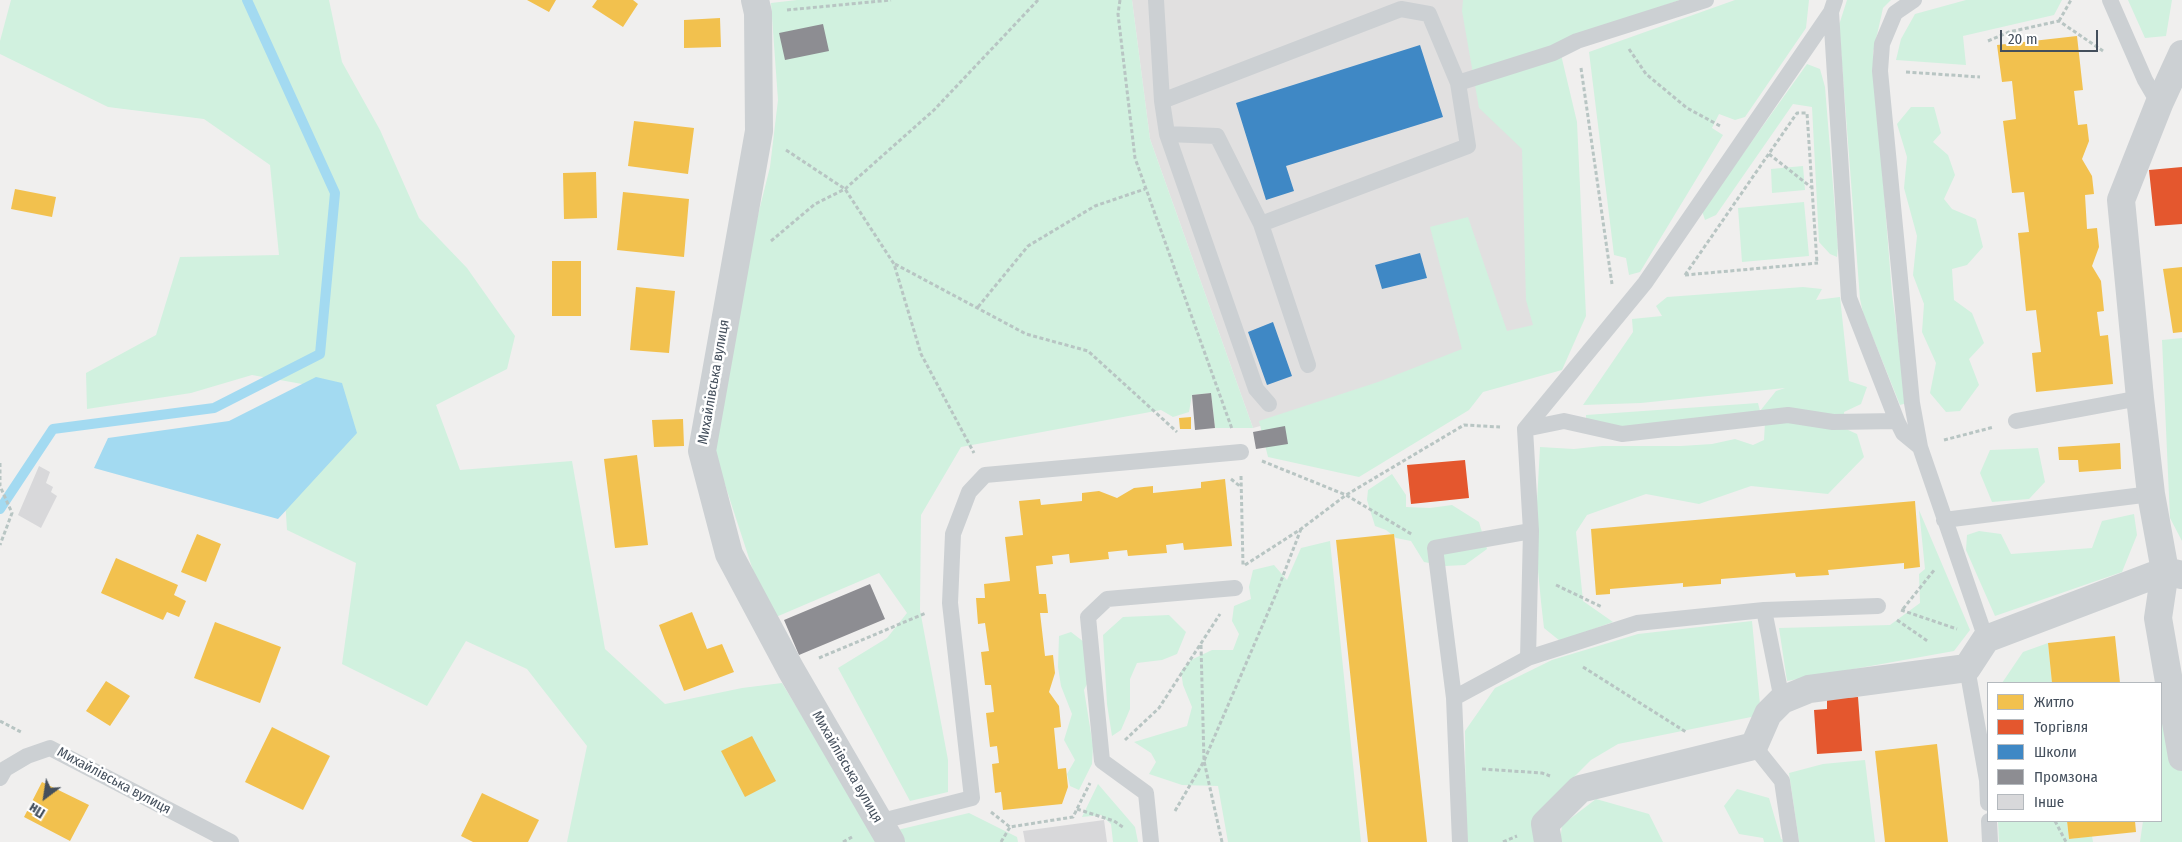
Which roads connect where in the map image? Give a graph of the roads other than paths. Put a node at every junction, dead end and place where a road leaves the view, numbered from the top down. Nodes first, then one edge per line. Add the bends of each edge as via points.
1 (1156, 0) edge
2 (1706, 0) edge
3 (1914, 0) edge
4 (2110, 0) edge
5 (757, 6) edge
6 (1833, 6) edge
7 (2182, 54) edge
8 (1458, 83) junction
9 (1162, 101) junction
10 (2159, 104) junction
11 (1167, 134) junction
12 (1261, 224) junction
13 (1308, 365) dead end
14 (2140, 398) junction
15 (1269, 404) dead end
16 (2016, 421) road end
17 (1897, 422) junction
18 (1525, 429) junction
19 (1920, 447) junction
20 (1241, 452) road end
21 (2151, 494) junction
22 (1944, 520) junction
23 (1531, 531) junction
24 (2174, 573) edge
25 (1235, 588) road end
26 (1878, 606) road end
27 (1764, 610) junction
28 (1986, 639) junction
29 (1528, 658) junction
30 (1967, 668) junction
31 (1454, 698) junction
32 (1782, 700) junction
33 (1754, 746) junction
34 (2182, 757) edge
35 (0, 778) edge
36 (1987, 780) edge
37 (1989, 822) edge
38 (885, 832) edge
39 (231, 842) edge
40 (1151, 842) edge
41 (1460, 842) edge
42 (1548, 842) edge
43 (1791, 842) edge
44 (1990, 842) edge

1 - 9 lane
2 - 8 lane
3 - 19 lane via 1895,13 1882,44 1880,70 1912,403
4 - 10 lane
5 - 38 street, Михайлівська вулиця via 759,131 702,451 729,554 791,670
6 - 17 lane via 1849,298
6 - 18 lane via 1645,283
7 - 10 street
8 - 9 lane via 1429,14 1401,9
8 - 12 lane via 1468,146
9 - 11 lane
10 - 14 street via 2121,200
11 - 12 lane via 1217,136
11 - 15 lane via 1256,389
12 - 13 lane
14 - 16 lane
14 - 21 street
17 - 18 lane via 1833,422 1788,415 1622,434 1564,421
17 - 19 lane via 1903,433
18 - 23 lane
19 - 22 lane
20 - 38 lane via 985,475 969,492 953,534 950,603 972,798
21 - 22 lane
21 - 24 street
22 - 28 lane
23 - 29 lane
23 - 31 lane via 1436,548
24 - 28 street
24 - 34 street via 2158,618
25 - 40 lane via 1107,599 1088,618 1102,761 1146,793
26 - 27 lane
27 - 29 lane via 1637,623
27 - 32 lane
28 - 30 street
29 - 31 lane
30 - 32 street via 1809,689
30 - 36 lane
31 - 41 lane
32 - 33 street via 1768,714
33 - 42 street via 1580,789 1545,824
33 - 43 lane via 1782,781
35 - 39 lane, Михайлівська вулиця via 5,769 50,748
37 - 44 lane

